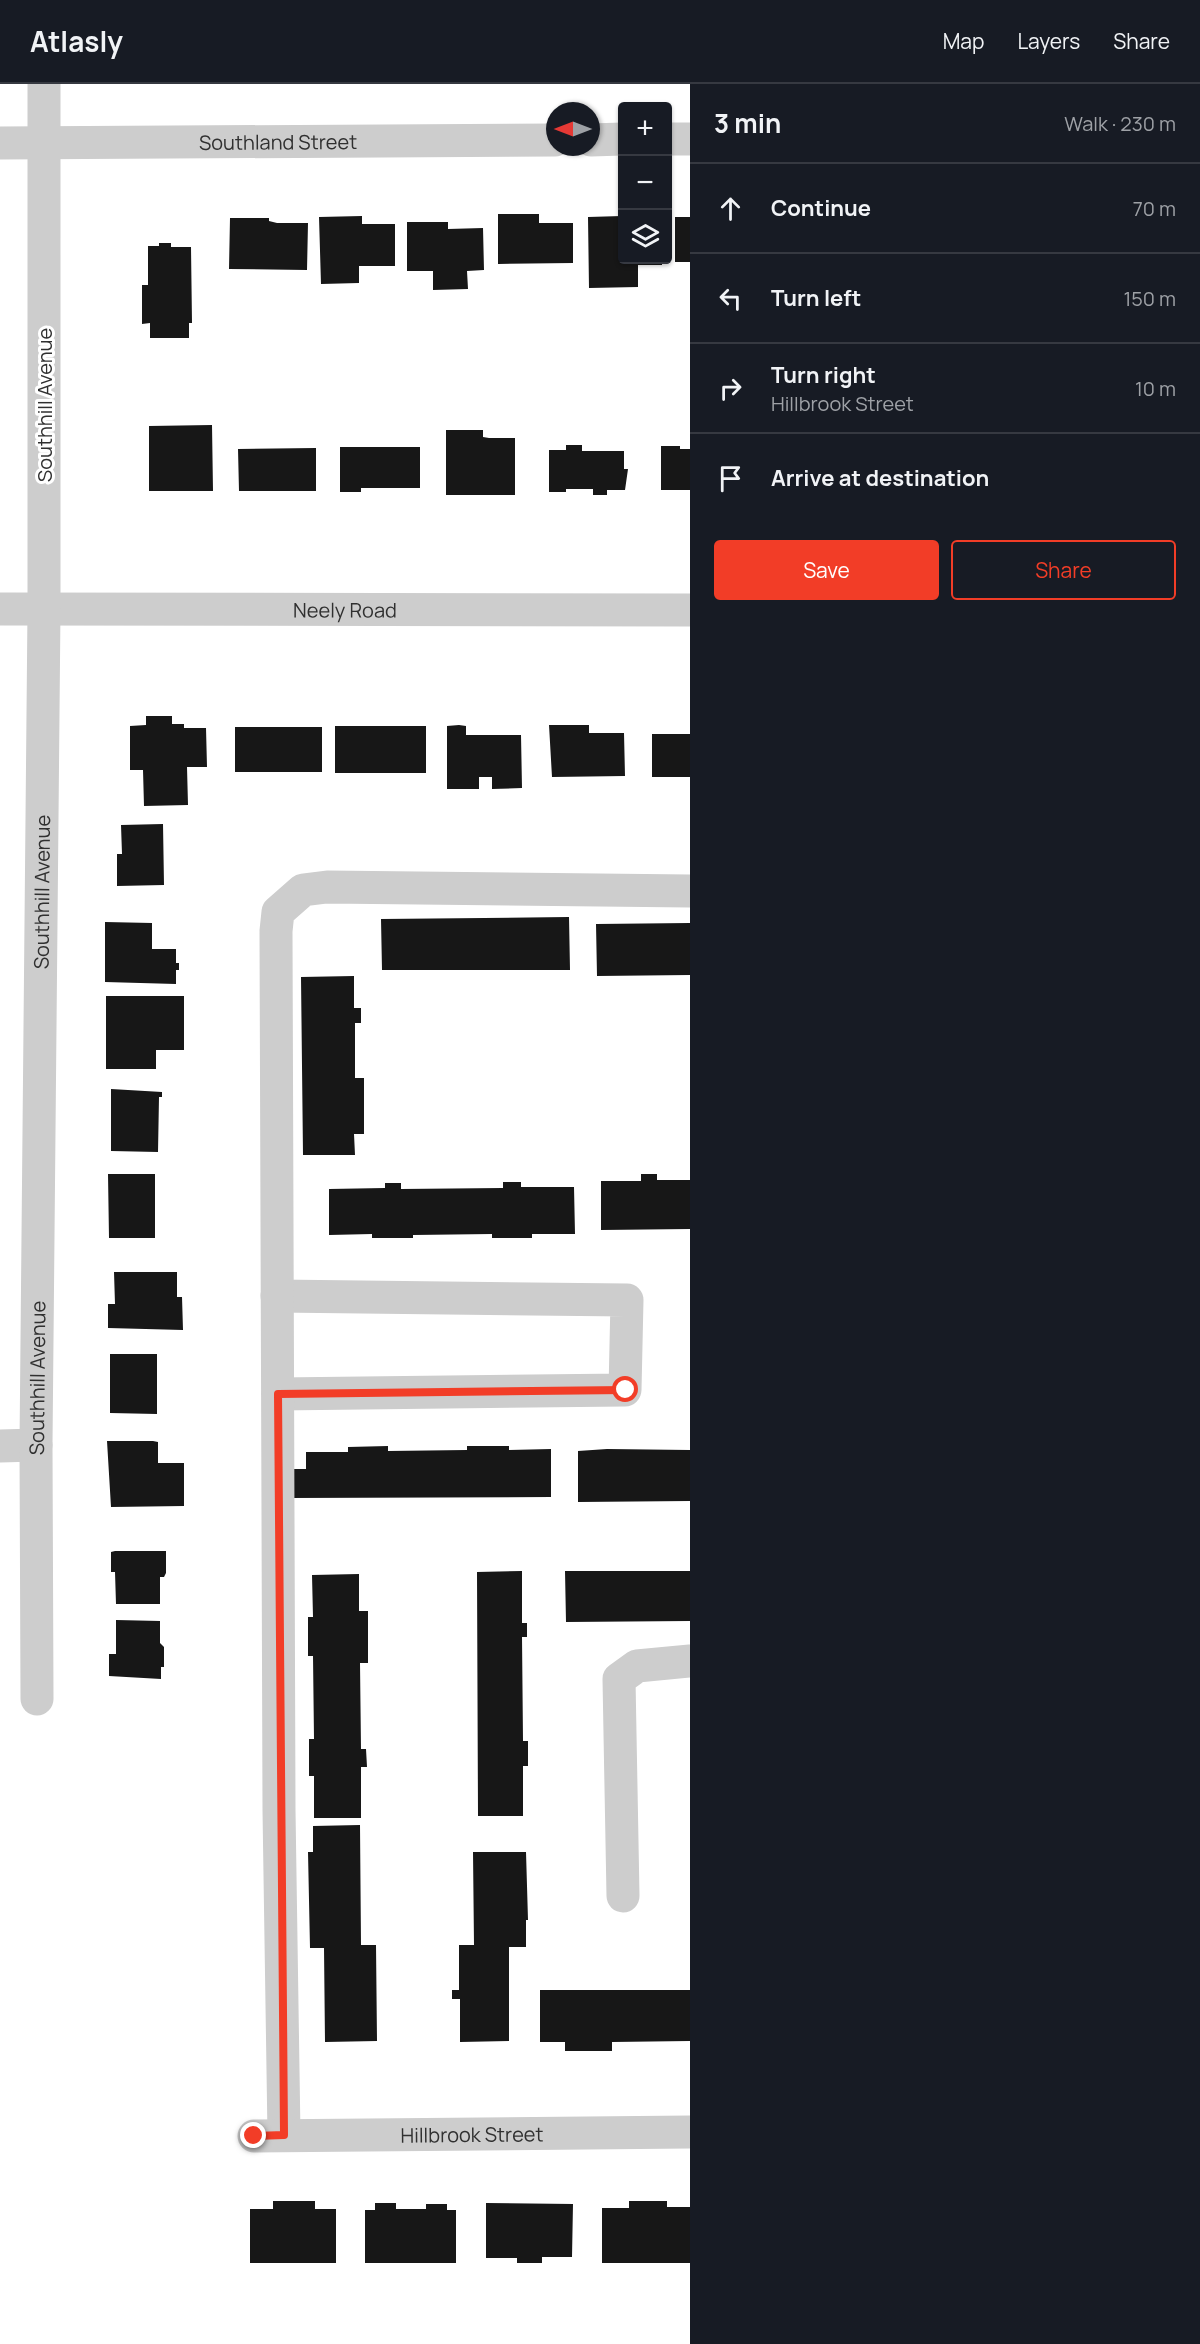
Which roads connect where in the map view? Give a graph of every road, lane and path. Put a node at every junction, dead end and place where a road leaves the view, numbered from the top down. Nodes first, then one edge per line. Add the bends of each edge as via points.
1 (44, 84) edge
2 (618, 139) edge
3 (672, 139) edge
4 (690, 139) edge
5 (546, 140) edge
6 (600, 140) edge
7 (0, 143) edge
8 (44, 144) junction
9 (0, 609) edge
10 (44, 609) junction
11 (690, 610) edge
12 (690, 891) edge
13 (277, 1296) junction
14 (278, 1394) junction
15 (36, 1445) junction
16 (0, 1446) edge
17 (690, 1661) edge
18 (37, 1699) dead end
19 (623, 1896) dead end
20 (690, 2132) edge

1 - 8 street, Southhill Avenue
2 - 6 street
3 - 4 street
5 - 8 street, Southland Street
7 - 8 street, Southland Street
8 - 10 street, Southhill Avenue
9 - 10 street, Neely Road
10 - 11 street, Neely Road
10 - 15 street, Southhill Avenue
12 - 13 street via 327,887 303,890 278,912
13 - 14 street
13 - 14 street via 627,1300 626,1390
14 - 20 street, Hillbrook Street via 269,2135
15 - 16 street
15 - 18 street, Southhill Avenue
17 - 19 street via 637,1666 619,1679

